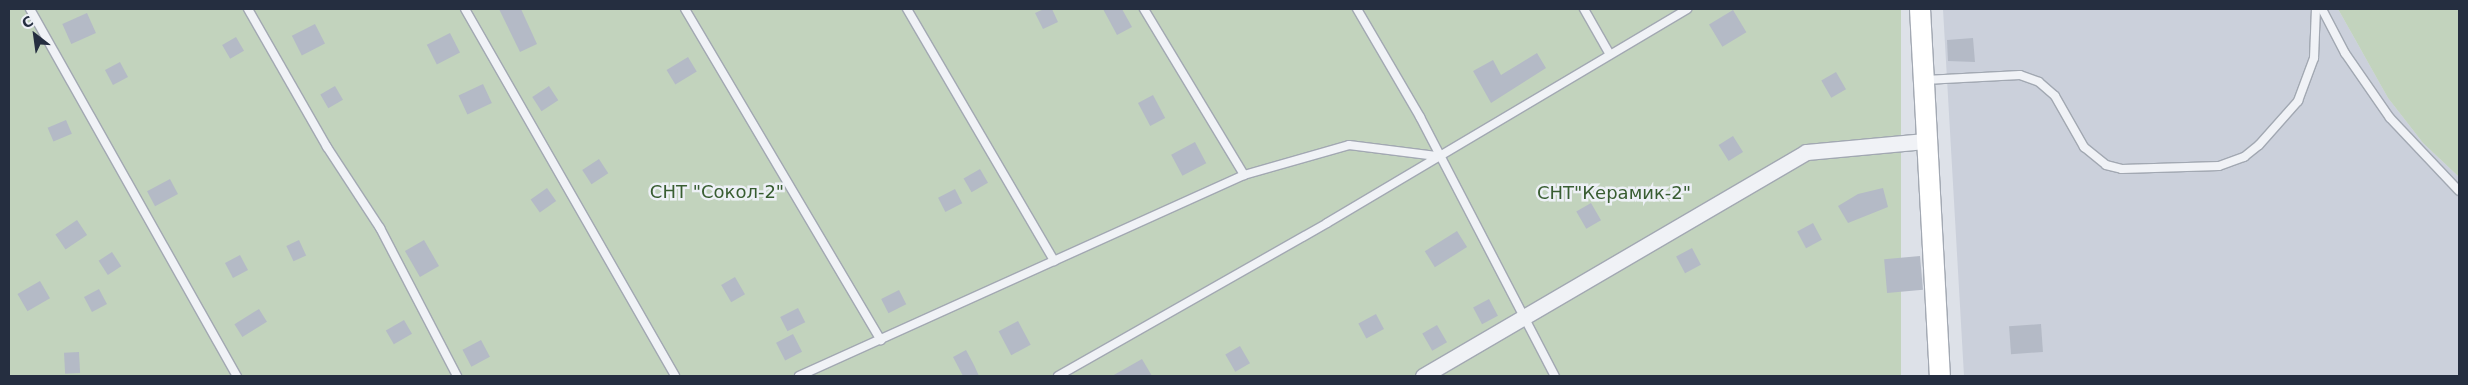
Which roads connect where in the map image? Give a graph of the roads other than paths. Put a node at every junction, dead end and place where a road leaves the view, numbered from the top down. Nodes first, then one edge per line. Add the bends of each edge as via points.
1 (30, 9) edge
2 (248, 9) edge
3 (465, 9) edge
4 (685, 9) edge
5 (907, 9) edge
6 (1144, 9) edge
7 (1357, 9) edge
8 (1584, 9) edge
9 (1687, 9) edge
10 (1920, 9) edge
11 (2316, 9) edge
12 (2322, 9) edge
13 (1609, 53) junction
14 (1923, 80) junction
15 (1925, 141) junction
16 (1438, 156) junction
17 (1244, 174) junction
18 (2459, 191) edge
19 (1054, 261) junction
20 (1521, 318) junction
21 (881, 340) junction
22 (237, 376) edge
23 (457, 376) edge
24 (675, 376) edge
25 (799, 376) edge
26 (1058, 376) edge
27 (1424, 376) edge
28 (1555, 376) edge
29 (1940, 376) edge

1 - 22 lane
2 - 23 lane via 327,147 380,228
3 - 24 lane
4 - 21 lane
5 - 19 lane
6 - 17 lane
7 - 16 lane via 1420,117
8 - 13 lane
9 - 13 lane
10 - 14 street
11 - 14 lane via 2314,58 2298,101 2259,145 2244,157 2220,166 2122,169 2106,165 2084,147 2055,96 2039,82 2020,75
12 - 18 lane via 2344,53 2385,111
13 - 16 lane
14 - 15 street
15 - 20 street via 1806,152
15 - 29 street
16 - 17 lane via 1348,145
16 - 20 lane
16 - 26 lane
17 - 19 lane
19 - 21 lane
20 - 27 street
20 - 28 lane
21 - 25 lane

